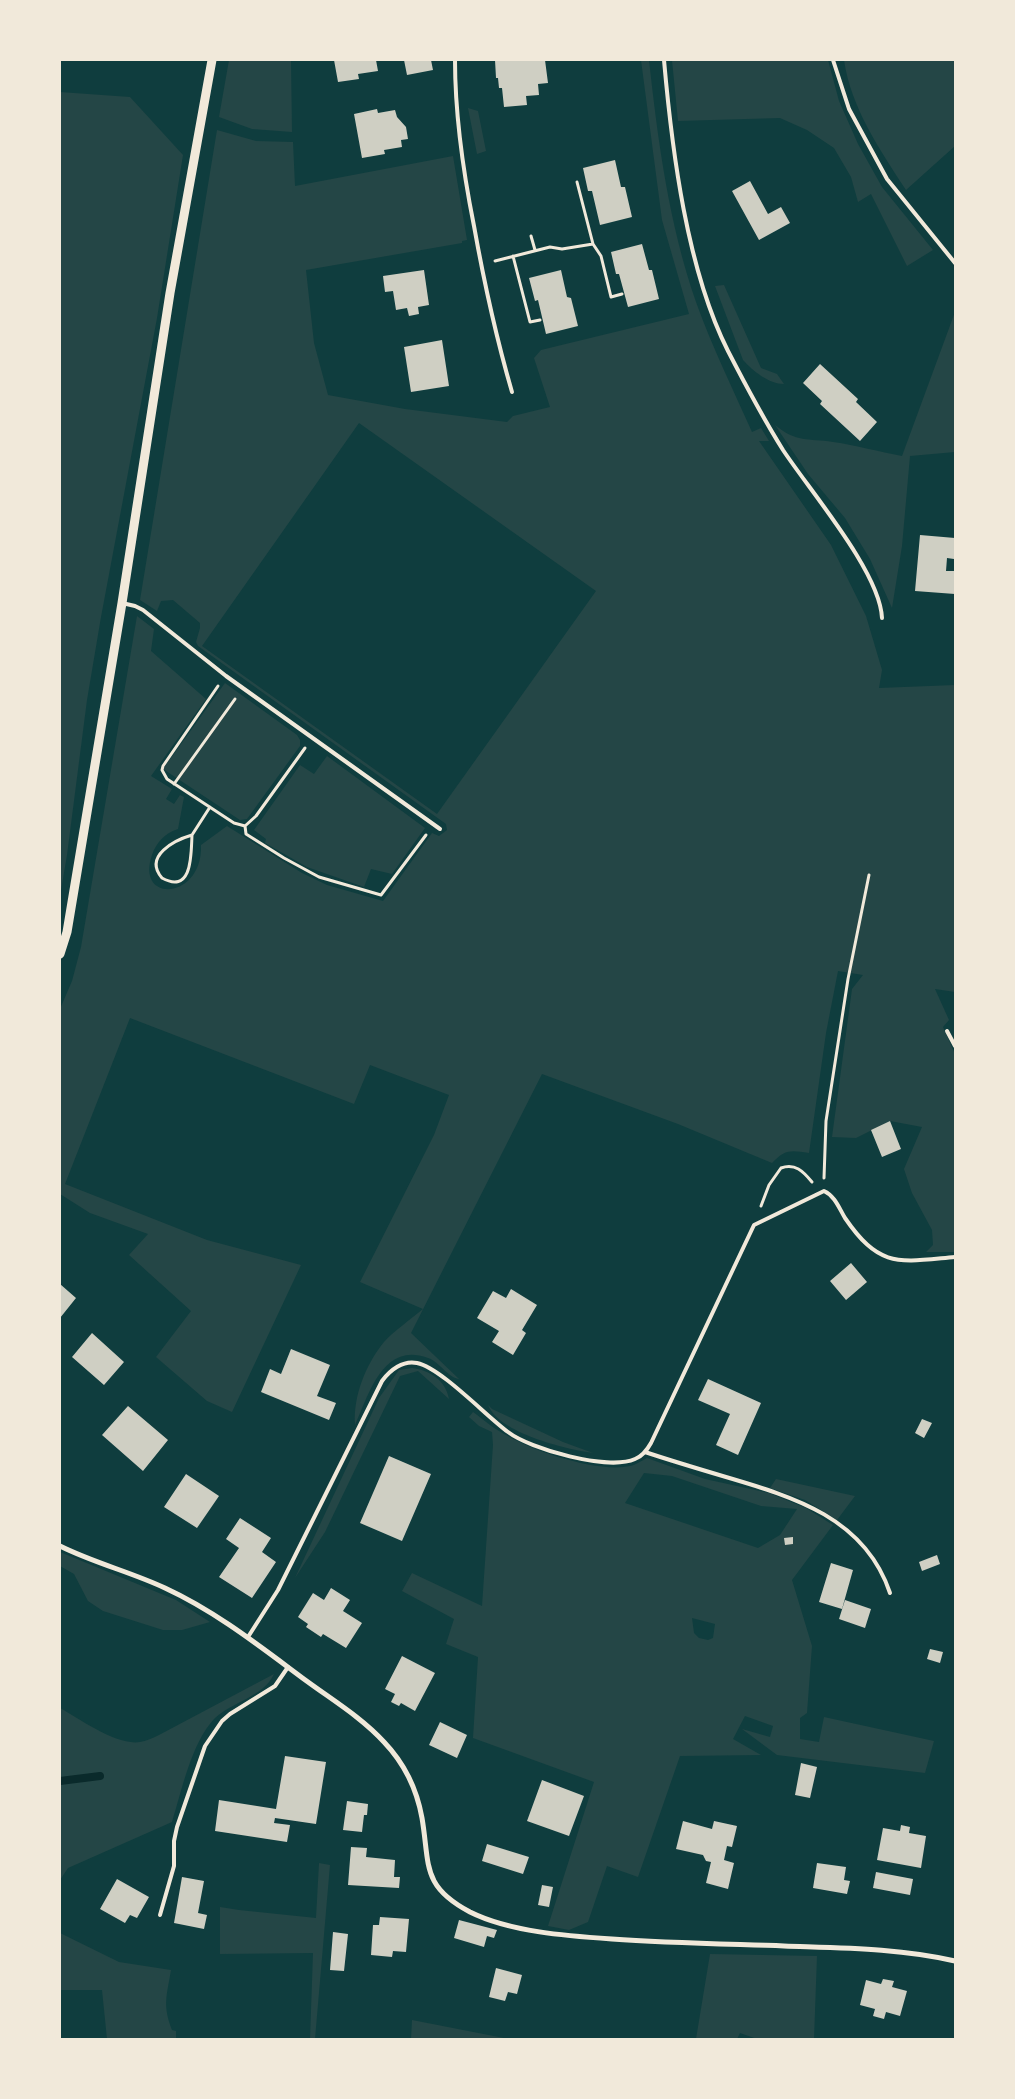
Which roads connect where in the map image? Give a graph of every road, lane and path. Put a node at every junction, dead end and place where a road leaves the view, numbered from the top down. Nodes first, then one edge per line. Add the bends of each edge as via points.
1 (212, 60) edge
2 (455, 60) edge
3 (664, 60) edge
4 (833, 60) edge
5 (577, 182) dead end
6 (532, 236) dead end
7 (593, 244) junction
8 (535, 250) junction
9 (513, 256) junction
10 (495, 261) dead end
11 (955, 263) edge
12 (622, 294) dead end
13 (540, 320) dead end
14 (512, 392) dead end
15 (122, 603) junction
16 (882, 618) dead end
17 (226, 676) junction
18 (243, 688) junction
19 (312, 738) junction
20 (174, 784) junction
21 (210, 807) junction
22 (433, 824) junction
23 (245, 826) junction
24 (440, 829) dead end
25 (192, 835) junction
26 (869, 875) dead end
27 (60, 954) edge
28 (947, 1031) dead end
29 (955, 1046) edge
30 (822, 1192) junction
31 (754, 1224) junction
32 (955, 1257) edge
33 (645, 1452) junction
34 (60, 1546) edge
35 (890, 1593) dead end
36 (248, 1637) junction
37 (288, 1667) junction
38 (160, 1915) dead end
39 (955, 1962) edge

1 - 15 street via 170,293
2 - 14 lane via 457,121 467,190 497,342
3 - 16 lane via 687,219 698,270 714,319 768,424 870,579
4 - 11 lane via 849,109 887,180
5 - 7 path
6 - 8 path
7 - 8 path
7 - 12 path via 601,256 610,297
8 - 9 path
9 - 10 path
9 - 13 path via 530,322
15 - 17 lane via 143,610
15 - 27 street via 67,932
17 - 18 lane
17 - 20 path via 163,766 163,775
18 - 19 lane
18 - 20 path
19 - 22 lane
19 - 23 path via 256,816
20 - 21 path
21 - 23 path via 234,823
21 - 25 path
22 - 23 path via 381,895 336,883 302,869 246,834
22 - 24 lane
25 - 25 path via 189,871 180,880 162,878 157,862 160,853 172,842
26 - 30 path via 848,979 826,1121
28 - 29 lane
30 - 31 lane
30 - 31 path via 798,1168 781,1168 770,1185
30 - 32 lane via 832,1196 856,1233 875,1252 908,1261
31 - 33 lane
33 - 35 lane via 766,1488 810,1506 862,1545 879,1567
33 - 36 lane via 634,1460 607,1462 533,1445 509,1433 431,1368 411,1362 399,1366 382,1381 278,1590
34 - 36 street via 167,1589
36 - 37 street
37 - 38 lane via 275,1686 226,1718 204,1746 174,1841 174,1866
37 - 39 street via 350,1711 395,1754 417,1799 431,1876 443,1894 473,1913 508,1924 575,1937 855,1948 909,1953

